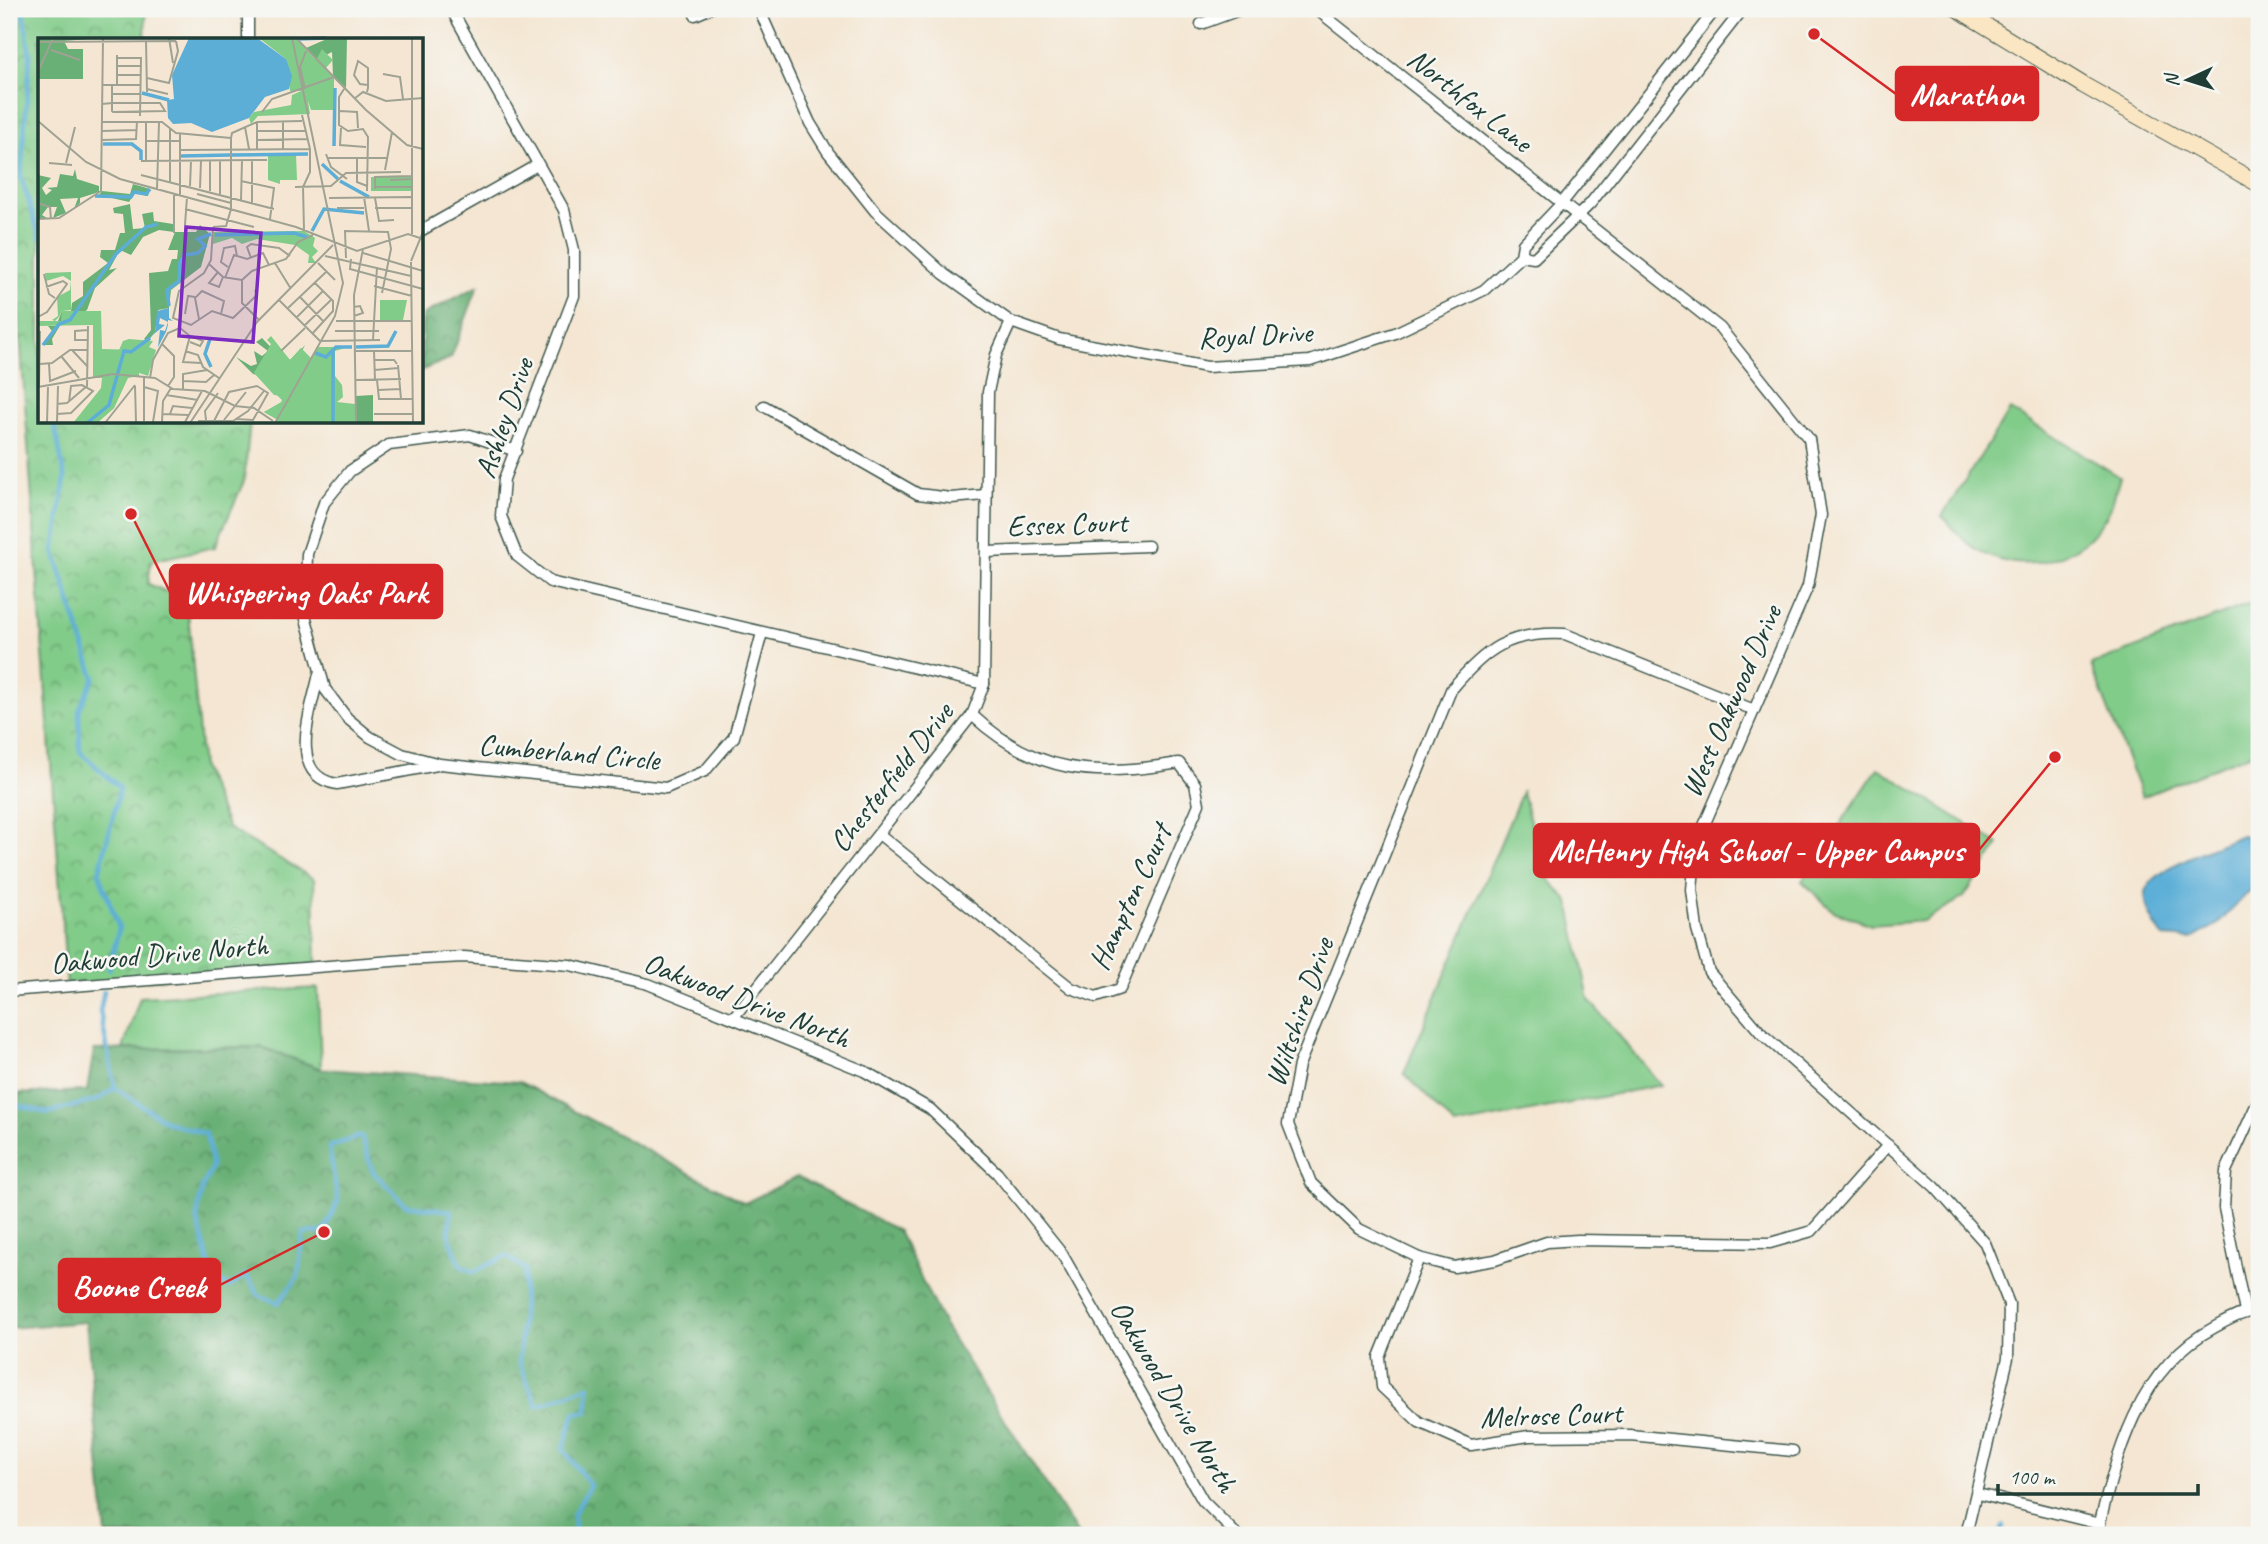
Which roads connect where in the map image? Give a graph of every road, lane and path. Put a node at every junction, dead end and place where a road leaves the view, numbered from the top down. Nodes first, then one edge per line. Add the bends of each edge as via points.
1 (247, 9) edge
2 (451, 9) edge
3 (709, 9) edge
4 (758, 9) edge
5 (1242, 9) edge
6 (1316, 9) edge
7 (1716, 9) edge
8 (1742, 9) edge
9 (1958, 9) edge
10 (695, 15) dead end
11 (1201, 24) dead end
12 (248, 38) edge
13 (537, 165) junction
14 (2259, 184) edge
15 (1562, 203) junction
16 (1579, 216) junction
17 (424, 229) edge
18 (1521, 256) junction
19 (1011, 322) junction
20 (764, 406) dead end
21 (516, 451) junction
22 (985, 495) junction
23 (1148, 545) dead end
24 (988, 552) junction
25 (762, 633) junction
26 (319, 673) junction
27 (984, 684) junction
28 (1755, 710) junction
29 (972, 715) junction
30 (440, 764) junction
31 (879, 834) junction
32 (9, 990) edge
33 (733, 1018) junction
34 (2259, 1099) edge
35 (1888, 1145) junction
36 (1419, 1258) junction
37 (2259, 1310) edge
38 (2245, 1312) junction
39 (1793, 1451) dead end
40 (1978, 1494) junction
41 (2099, 1530) edge
42 (1237, 1535) edge
43 (1966, 1535) edge

1 - 12 street
2 - 13 street, Ashley Drive
3 - 10 street
4 - 19 street, Royal Drive via 810,123 875,211 944,274
5 - 11 street
6 - 15 street, Northfox Lane
7 - 15 street, Royal Drive
8 - 16 street, Royal Drive
9 - 14 street
13 - 17 street
13 - 21 street, Ashley Drive via 564,210 574,250 574,296
15 - 16 street, West Oakwood Drive
15 - 18 street, Royal Drive via 1523,244
16 - 18 street, Royal Drive via 1534,258
16 - 28 street, West Oakwood Drive via 1720,328 1809,439 1821,516 1808,586
18 - 19 street, Royal Drive via 1484,290 1395,333 1310,361 1207,367 1059,339
19 - 22 street, Chesterfield Drive via 996,355 988,392
20 - 22 street via 918,494 951,498
21 - 25 street, Ashley Drive via 504,479 501,516 517,556 550,582
21 - 26 street, Cumberland Circle via 470,435 389,445 350,471 324,503 307,554 305,615
22 - 24 street, Chesterfield Drive
23 - 24 street, Essex Court
24 - 27 street, Chesterfield Drive
25 - 27 street, Ashley Drive
25 - 30 street, Cumberland Circle via 734,737 705,771 666,788
26 - 30 street, Cumberland Circle via 333,702 370,737 402,754
26 - 30 street, Cumberland Circle via 305,755 321,782 337,784
27 - 29 street, Chesterfield Drive
28 - 35 street, West Oakwood Drive via 1696,844 1692,890 1709,972 1761,1033
28 - 36 street, Wiltshire Drive via 1565,635 1537,633 1506,640 1476,660 1451,690 1299,1065 1288,1124 1311,1183 1359,1229
29 - 31 street, Chesterfield Drive
29 - 31 street, Hampton Court via 998,739 1045,762 1088,772 1135,771 1179,763 1195,784 1199,804 1120,989 1096,997 1071,988
31 - 33 street, Chesterfield Drive
32 - 33 street, Oakwood Drive North via 464,957 570,965 648,984
33 - 42 street, Oakwood Drive North via 864,1071 930,1109 998,1173 1062,1254 1203,1501
34 - 38 street via 2226,1171 2224,1208
35 - 36 street, Wiltshire Drive via 1812,1231 1770,1243 1578,1240 1547,1242 1495,1260 1454,1267
35 - 40 street, West Oakwood Drive via 1935,1187 1985,1243 2009,1304 2008,1358
36 - 39 street, Melrose Court via 1379,1357 1382,1387 1419,1422 1471,1445 1529,1436 1630,1435
37 - 38 street
38 - 41 street via 2193,1339 2152,1381 2130,1420
40 - 41 street
40 - 43 street, West Oakwood Drive

